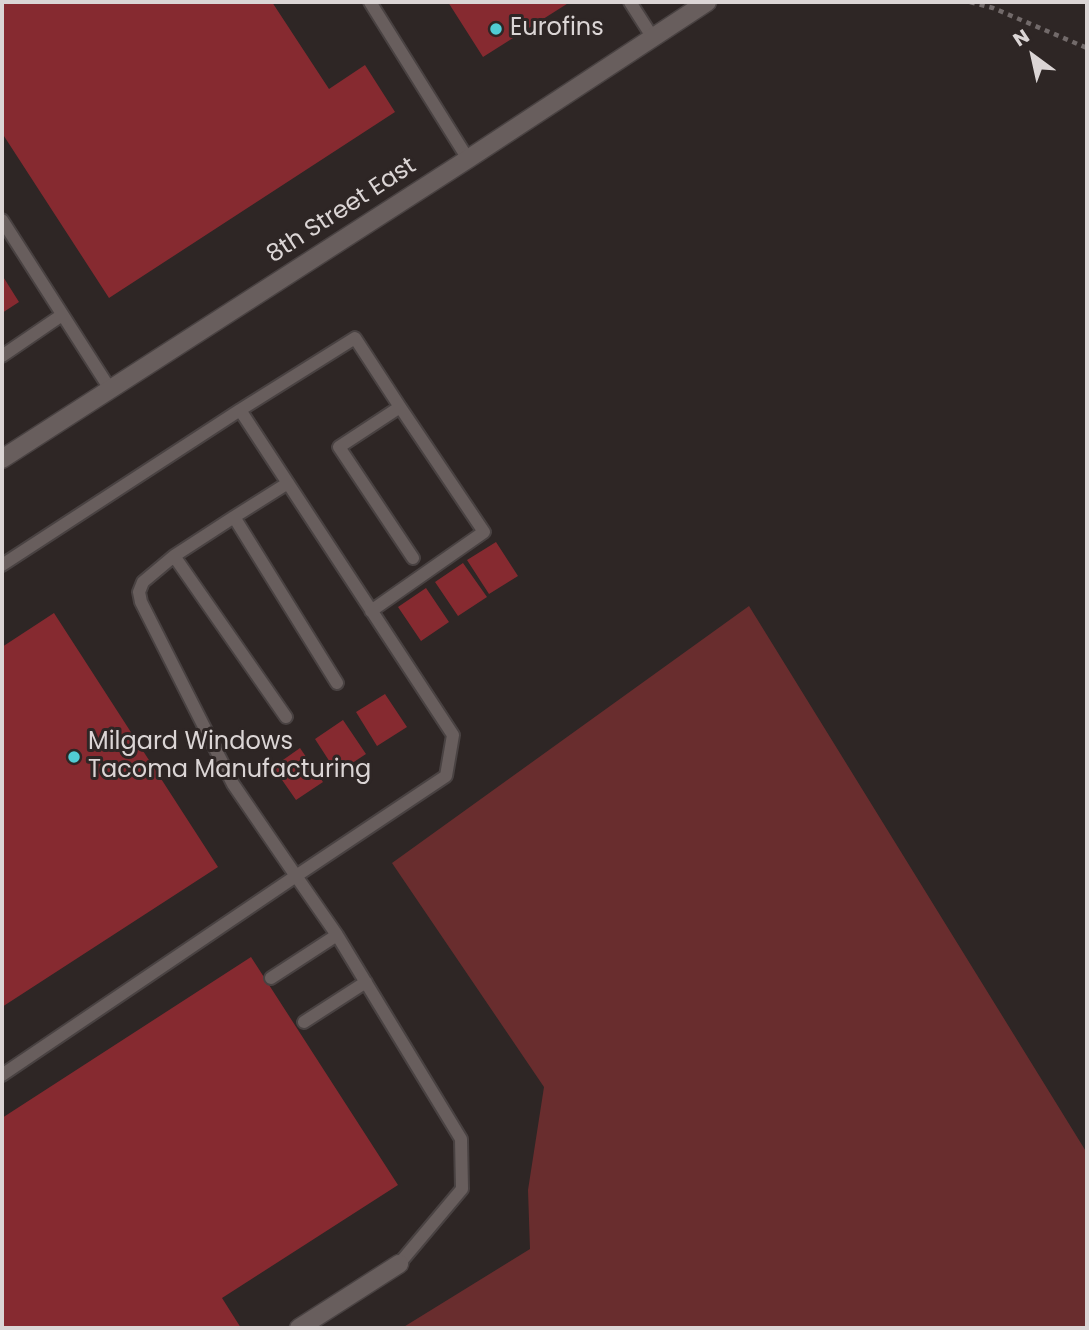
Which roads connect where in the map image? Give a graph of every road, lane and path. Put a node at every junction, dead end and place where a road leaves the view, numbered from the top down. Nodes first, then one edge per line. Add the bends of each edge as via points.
1 (370, 2) edge
2 (630, 2) edge
3 (707, 2) edge
4 (970, 2) edge
5 (653, 38) junction
6 (1087, 48) edge
7 (468, 159) junction
8 (2, 220) edge
9 (62, 315) junction
10 (2, 356) edge
11 (110, 389) junction
12 (400, 407) junction
13 (240, 410) junction
14 (2, 458) edge
15 (288, 483) junction
16 (234, 517) junction
17 (174, 556) junction
18 (413, 558) dead end
19 (2, 565) edge
20 (371, 611) junction
21 (337, 683) dead end
22 (286, 718) dead end
23 (296, 876) junction
24 (337, 935) junction
25 (271, 978) dead end
26 (366, 982) junction
27 (304, 1022) dead end
28 (2, 1075) edge
29 (399, 1264) joint
30 (299, 1328) edge

1 - 7 lane
2 - 5 lane
3 - 5 street, 8th Street East
4 - 6 path
5 - 7 street, 8th Street East
7 - 11 street, 8th Street East
8 - 9 lane
9 - 10 lane
9 - 11 lane
11 - 14 street, 8th Street East
12 - 13 lane via 355,338
12 - 18 lane via 340,447
12 - 20 lane via 484,531
13 - 15 lane
13 - 19 lane
15 - 16 lane
15 - 20 lane
16 - 17 lane
16 - 21 lane
17 - 22 lane
17 - 23 lane via 143,582 141,602 233,784
20 - 23 lane via 453,735 446,776
23 - 24 lane
23 - 28 lane
24 - 25 lane
24 - 26 lane
26 - 27 lane
26 - 29 lane via 461,1139 462,1189
29 - 30 street

